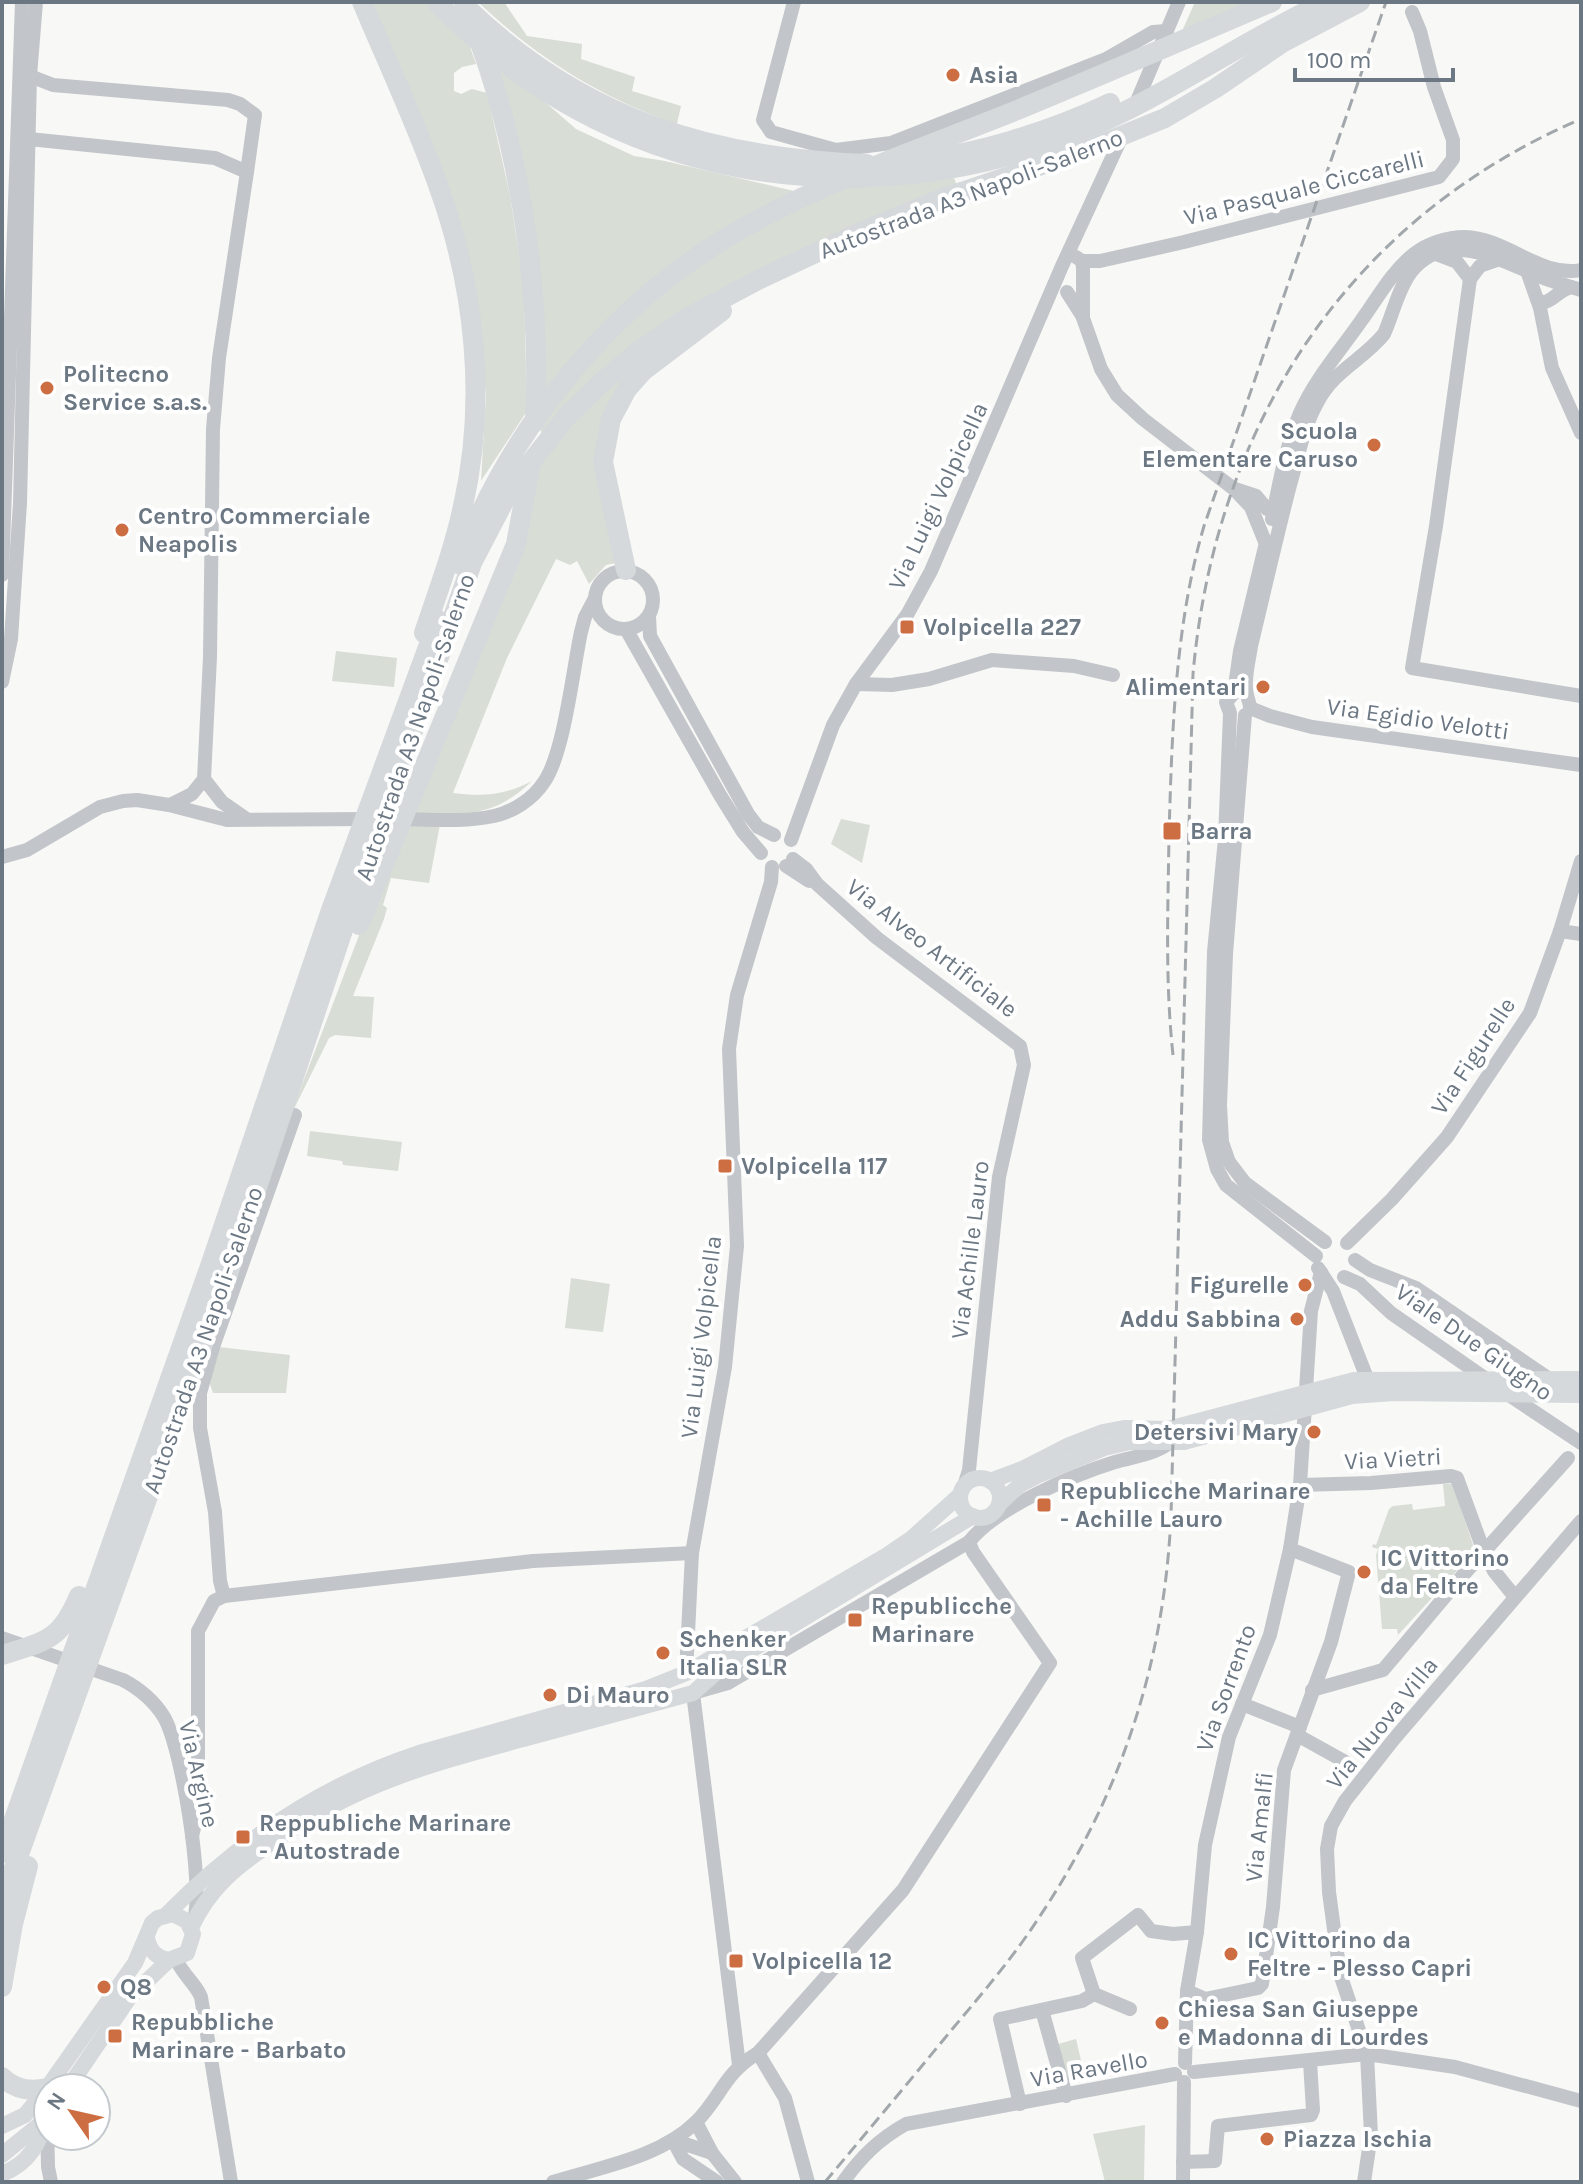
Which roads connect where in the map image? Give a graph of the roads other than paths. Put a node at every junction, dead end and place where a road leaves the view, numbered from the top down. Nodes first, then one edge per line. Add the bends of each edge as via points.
1 (22, 2) edge
2 (36, 2) edge
3 (362, 2) edge
4 (437, 2) edge
5 (462, 2) edge
6 (794, 2) edge
7 (1179, 2) edge
8 (1272, 2) edge
9 (1296, 2) edge
10 (1326, 2) edge
11 (1360, 2) edge
12 (1412, 12) dead end
13 (1165, 37) junction
14 (30, 76) junction
15 (29, 139) junction
16 (247, 172) junction
17 (983, 186) junction
18 (1436, 254) junction
19 (1500, 259) junction
20 (1079, 267) junction
21 (1581, 270) edge
22 (1527, 271) junction
23 (1470, 279) junction
24 (1063, 287) junction
25 (1576, 289) edge
26 (1544, 299) junction
27 (1083, 318) junction
28 (1359, 324) junction
29 (1378, 342) junction
30 (1581, 433) edge
31 (1278, 489) junction
32 (1246, 496) junction
33 (1274, 511) junction
34 (1266, 544) junction
35 (626, 570) junction
36 (2, 575) edge
37 (594, 600) junction
38 (649, 616) junction
39 (604, 621) junction
40 (626, 629) junction
41 (581, 632) junction
42 (1113, 675) dead end
43 (2, 682) edge
44 (856, 684) junction
45 (1581, 696) edge
46 (1241, 705) junction
47 (384, 764) junction
48 (1581, 765) edge
49 (208, 784) junction
50 (169, 805) junction
51 (207, 816) junction
52 (242, 816) junction
53 (786, 835) junction
54 (761, 853) junction
55 (2, 857) edge
56 (1581, 861) edge
57 (784, 864) junction
58 (1560, 931) junction
59 (1581, 934) edge
60 (1020, 1046) joint
61 (301, 1053) junction
62 (295, 1115) dead end
63 (1325, 1242) junction
64 (1347, 1243) junction
65 (1316, 1256) junction
66 (1355, 1260) junction
67 (1331, 1279) junction
68 (1367, 1378) junction
69 (1578, 1379) edge
70 (1310, 1391) junction
71 (1581, 1398) edge
72 (153, 1423) junction
73 (1176, 1435) junction
74 (1581, 1443) edge
75 (1568, 1458) dead end
76 (970, 1461) junction
77 (988, 1480) junction
78 (1300, 1485) junction
79 (962, 1490) junction
80 (999, 1504) junction
81 (973, 1516) junction
82 (1581, 1521) edge
83 (969, 1542) junction
84 (1290, 1549) junction
85 (1484, 1552) junction
86 (692, 1553) junction
87 (224, 1596) junction
88 (1515, 1597) junction
89 (2, 1638) edge
90 (2, 1655) edge
91 (1325, 1657) junction
92 (686, 1673) junction
93 (1343, 1681) junction
94 (1312, 1690) junction
95 (693, 1693) junction
96 (1242, 1704) junction
97 (1298, 1731) junction
98 (57, 1749) junction
99 (1351, 1765) dead end
100 (23, 1819) junction
101 (192, 1836) junction
102 (2, 1853) edge
103 (197, 1883) junction
104 (2, 1908) edge
105 (166, 1915) junction
106 (191, 1928) junction
107 (1197, 1932) junction
108 (147, 1938) junction
109 (172, 1960) junction
110 (153, 1975) junction
111 (191, 1984) junction
112 (2, 1987) edge
113 (1187, 1991) junction
114 (1094, 1994) junction
115 (1130, 2009) dead end
116 (1042, 2010) junction
117 (758, 2053) junction
118 (1367, 2054) junction
119 (1310, 2062) junction
120 (739, 2065) junction
121 (58, 2072) edge
122 (79, 2072) edge
123 (1185, 2073) junction
124 (2, 2077) edge
125 (32, 2090) edge
126 (1066, 2096) junction
127 (1581, 2101) edge
128 (1015, 2104) junction
129 (32, 2106) edge
130 (696, 2122) junction
131 (2, 2126) edge
132 (32, 2132) edge
133 (673, 2140) junction
134 (33, 2152) edge
135 (48, 2152) edge
136 (712, 2153) junction
137 (2, 2155) edge
138 (1183, 2162) junction
139 (2, 2174) edge
140 (51, 2182) edge
141 (231, 2182) edge
142 (553, 2182) edge
143 (717, 2182) edge
144 (735, 2182) edge
145 (808, 2182) edge
146 (843, 2182) edge
147 (1183, 2182) edge
148 (1364, 2182) edge

1 - 36 street
2 - 14 street
3 - 47 highway via 448,214 464,274 474,361 471,461 463,505
4 - 10 highway via 535,86 619,132 747,170 864,179 984,162 1080,132
5 - 9 highway via 537,65 621,113 721,148 872,164 970,151 1066,122 1150,83
5 - 61 highway via 495,90 528,250 536,398 526,495 516,544 473,651
6 - 13 street via 763,120 771,132 836,150 891,143 1106,59 1153,32
7 - 13 street
8 - 47 highway, Autostrada A3 Napoli-Salerno via 796,200 741,229 655,291 590,353 536,418 490,493
11 - 17 highway, Autostrada A3 Napoli-Salerno via 1282,43 1165,118
12 - 20 street, Via Pasquale Ciccarelli via 1453,140 1450,166 1439,177
13 - 20 street via 1079,234
14 - 15 street
14 - 16 street via 53,85 240,104 255,115
15 - 16 street via 215,158
15 - 43 street via 20,491 11,639
16 - 49 street via 213,429
17 - 35 highway via 744,297 643,371 611,419 603,462
17 - 61 highway, Autostrada A3 Napoli-Salerno via 858,233 685,319 601,383 543,445 512,486 472,563
18 - 19 street via 1466,249
18 - 23 street via 1457,262
18 - 29 street via 1410,272
19 - 22 street
19 - 23 street via 1480,266
20 - 24 street, Via Luigi Volpicella
20 - 24 street, Via Pasquale Ciccarelli via 1080,287
20 - 27 street
21 - 28 street via 1553,269 1484,239 1454,237 1414,254
22 - 25 street
22 - 26 street
23 - 45 street via 1412,668
24 - 27 street
24 - 44 street, Via Luigi Volpicella via 1048,304 931,571 907,615
25 - 26 street
26 - 30 street via 1552,368
27 - 32 street via 1101,369 1117,395
28 - 29 street via 1365,340
28 - 31 street via 1304,406
29 - 33 street via 1344,368 1316,404
31 - 32 street
31 - 33 street
32 - 33 street
32 - 34 street
33 - 34 street
33 - 46 street
34 - 46 street via 1240,651
35 - 37 street via 606,577
35 - 38 street via 650,586
37 - 39 street
37 - 41 street
38 - 40 street
38 - 53 street via 650,636 732,788 758,827
39 - 40 street
39 - 41 street
40 - 54 street via 720,795
41 - 52 street via 556,755 545,781 510,810 470,819
42 - 44 street via 1074,666 992,660 929,679
44 - 53 street, Via Luigi Volpicella
46 - 48 street, Via Egidio Velotti via 1312,727
46 - 63 street via 1226,954 1222,1142 1245,1183
46 - 65 street via 1214,952 1209,1140 1226,1185
47 - 72 highway, Autostrada A3 Napoli-Salerno
49 - 50 street
49 - 51 street
49 - 52 street
50 - 51 street
50 - 55 street via 137,800 110,804 27,850
51 - 52 street
53 - 54 street via 764,842
53 - 57 street via 794,847
54 - 57 street via 765,862
56 - 58 street, Via Figurelle
57 - 60 street, Via Alveo Artificiale via 817,884 877,938
57 - 86 street, Via Luigi Volpicella via 771,882 737,995 729,1049 737,1246 725,1367
58 - 59 street
58 - 64 street, Via Figurelle via 1530,1013 1468,1107 1420,1168
60 - 76 street, Via Achille Lauro via 1024,1065 999,1177
61 - 98 highway, Autostrada A3 Napoli-Salerno via 228,1274
62 - 87 street via 200,1393 200,1428
63 - 64 street
63 - 65 street
64 - 66 street
65 - 67 street
66 - 67 street via 1351,1270
66 - 71 street, Viale Due Giugno via 1416,1288
67 - 68 street
67 - 70 street via 1311,1311
67 - 74 street, Viale Due Giugno via 1360,1284 1410,1327
68 - 69 main road
68 - 70 main road
70 - 71 main road
70 - 73 main road via 1294,1403
70 - 78 street, Via Sorrento
72 - 90 highway via 70,1619 42,1642
72 - 100 highway, Autostrada A3 Napoli-Salerno
73 - 77 main road via 1124,1428 1103,1432
73 - 80 main road via 1077,1457 1020,1485
73 - 83 street via 1158,1451 1114,1463 1022,1502 979,1529
75 - 85 street
76 - 77 street
76 - 79 street, Via Achille Lauro
77 - 79 main road via 972,1480
77 - 80 main road via 998,1491
78 - 84 street, Via Sorrento
78 - 85 street, Via Vietri via 1457,1478
79 - 81 main road via 963,1507
79 - 92 main road via 884,1557
80 - 81 main road via 988,1515
81 - 95 main road via 720,1669
82 - 88 street, Via Nuova Villa
83 - 95 street via 728,1683
83 - 117 street via 1050,1663 903,1890
84 - 91 street, Via Amalfi via 1349,1572
84 - 96 street, Via Sorrento via 1270,1635
85 - 88 street
85 - 93 street via 1383,1670
86 - 87 street via 533,1561
86 - 92 street, Via Luigi Volpicella
87 - 101 street via 214,1601 198,1631 198,1811
88 - 118 street, Via Nuova Villa via 1374,1764 1331,1826 1329,1892 1340,1974
89 - 101 street, Via Argine via 123,1680 148,1697 172,1733
91 - 93 street
91 - 94 street, Via Amalfi
92 - 103 main road via 382,1765 270,1825
93 - 94 street
94 - 97 street, Via Amalfi
95 - 106 main road via 422,1766 357,1793 295,1827 229,1875 207,1897
95 - 120 street
96 - 97 street
96 - 107 street, Via Sorrento via 1217,1783
97 - 99 street
97 - 113 street, Via Amalfi via 1282,1784 1262,1984 1205,1999
98 - 100 highway, Autostrada A3 Napoli-Salerno
98 - 112 highway
100 - 102 highway, Autostrada A3 Napoli-Salerno
100 - 104 highway, Autostrada A3 Napoli-Salerno
101 - 103 street, Via Argine
103 - 105 main road
103 - 106 street, Via Argine
105 - 106 main road via 181,1917
105 - 108 main road via 152,1923
106 - 109 main road via 191,1947
107 - 113 street, Via Sorrento
107 - 114 street via 1151,1931 1138,1915 1082,1958
108 - 109 main road via 156,1956
108 - 121 main road
109 - 110 main road
109 - 111 street
110 - 111 street via 179,1977
110 - 122 main road via 129,1998
111 - 141 street via 201,1997
113 - 123 street, Via Sorrento
114 - 115 street
114 - 116 street
116 - 126 street
116 - 128 street via 1000,2019
117 - 120 street
117 - 145 street via 785,2098
118 - 119 street, Via Ravello
118 - 127 street, Via Ravello via 1455,2067
118 - 148 street, Via Nuova Villa via 1371,2135
119 - 123 street, Via Ravello
119 - 138 street via 1311,2115 1218,2126 1215,2161
120 - 130 street
123 - 126 street, Via Ravello
123 - 138 street, Via Sorrento
124 - 125 highway
126 - 128 street, Via Ravello
128 - 146 street, Via Ravello via 906,2124 865,2153
129 - 131 main road
130 - 133 street
130 - 136 street
132 - 137 main road
133 - 136 street
133 - 142 street
133 - 143 street via 683,2159
134 - 139 main road
135 - 140 street
136 - 144 street
138 - 147 street, Via Sorrento

